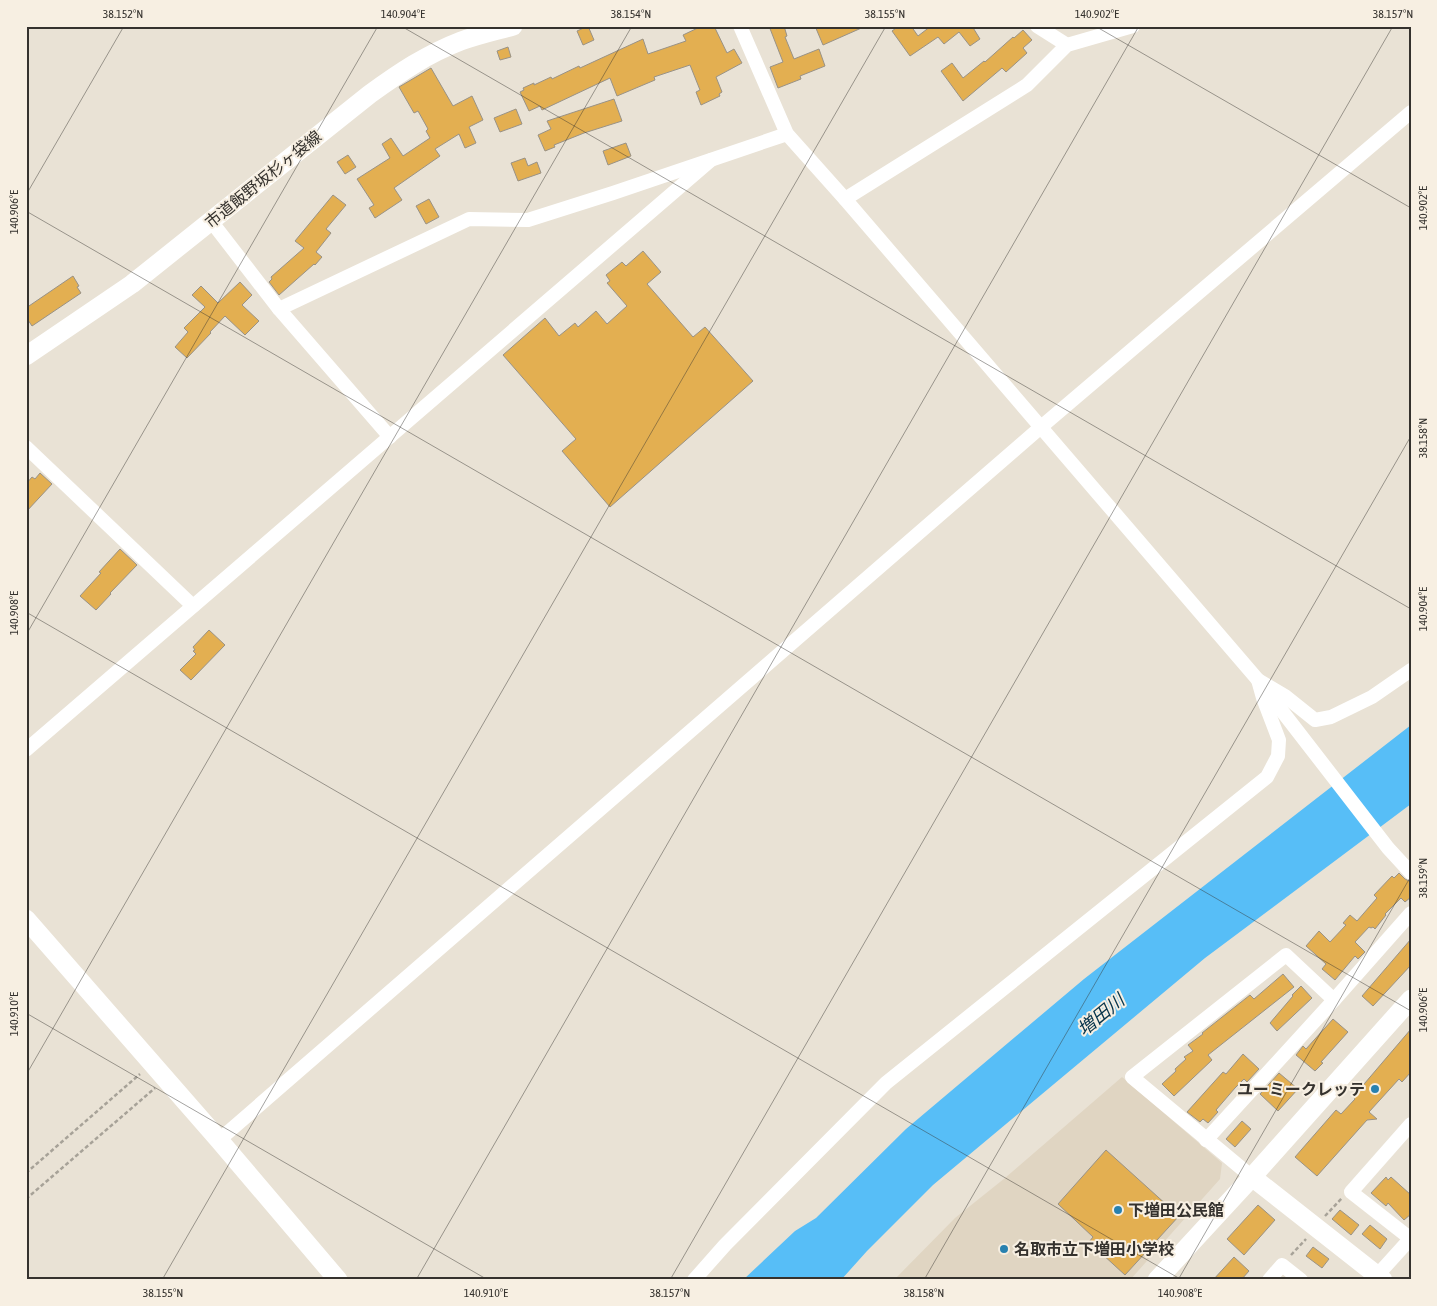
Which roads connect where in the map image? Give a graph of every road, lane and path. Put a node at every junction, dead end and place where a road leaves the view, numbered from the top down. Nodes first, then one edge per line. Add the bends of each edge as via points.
1 (513, 26) edge
2 (740, 26) edge
3 (1037, 26) edge
4 (1133, 26) edge
5 (1067, 45) junction
6 (1411, 112) edge
7 (787, 134) junction
8 (711, 160) junction
9 (845, 199) junction
10 (211, 221) junction
11 (279, 309) junction
12 (26, 356) edge
13 (1041, 428) junction
14 (390, 437) junction
15 (26, 447) edge
16 (193, 606) junction
17 (1411, 670) edge
18 (1258, 680) junction
19 (26, 750) edge
20 (1411, 873) edge
21 (1411, 913) edge
22 (26, 919) edge
23 (1411, 999) edge
24 (1334, 1000) junction
25 (152, 1064) junction
26 (166, 1079) junction
27 (1411, 1124) edge
28 (219, 1140) junction
29 (1206, 1140) junction
30 (26, 1173) edge
31 (1252, 1177) junction
32 (1351, 1192) junction
33 (26, 1199) edge
34 (1323, 1218) dead end
35 (1308, 1236) dead end
36 (1411, 1239) edge
37 (1282, 1265) junction
38 (1377, 1278) edge
39 (338, 1280) edge
40 (694, 1280) edge
41 (1157, 1280) edge
42 (1269, 1280) edge
43 (1301, 1280) edge

1 - 10 street, 市道飯野坂杉ヶ袋線 via 461,41 400,72
2 - 7 street
3 - 5 street
4 - 5 street
5 - 9 street via 1027,85
6 - 13 street
7 - 8 street
7 - 9 street
8 - 11 street via 528,220 469,219
8 - 14 street
9 - 13 street
10 - 11 street
10 - 12 street, 市道飯野坂杉ヶ袋線 via 132,284
11 - 14 street
13 - 18 street
13 - 28 street
14 - 16 street
15 - 16 street
16 - 19 street
17 - 18 street via 1372,697 1331,717 1315,720
18 - 20 street
18 - 40 street via 1279,740 1278,756 1267,777 886,1083
21 - 24 street
22 - 25 street
23 - 31 street
24 - 29 street
24 - 29 street via 1286,956 1132,1077
25 - 26 street
25 - 30 path
26 - 28 street
26 - 33 path
27 - 32 street
28 - 39 street
29 - 31 street
31 - 38 street
31 - 41 street
32 - 34 path via 1345,1194
32 - 36 street
35 - 37 path
36 - 38 street
37 - 42 street
37 - 43 street

